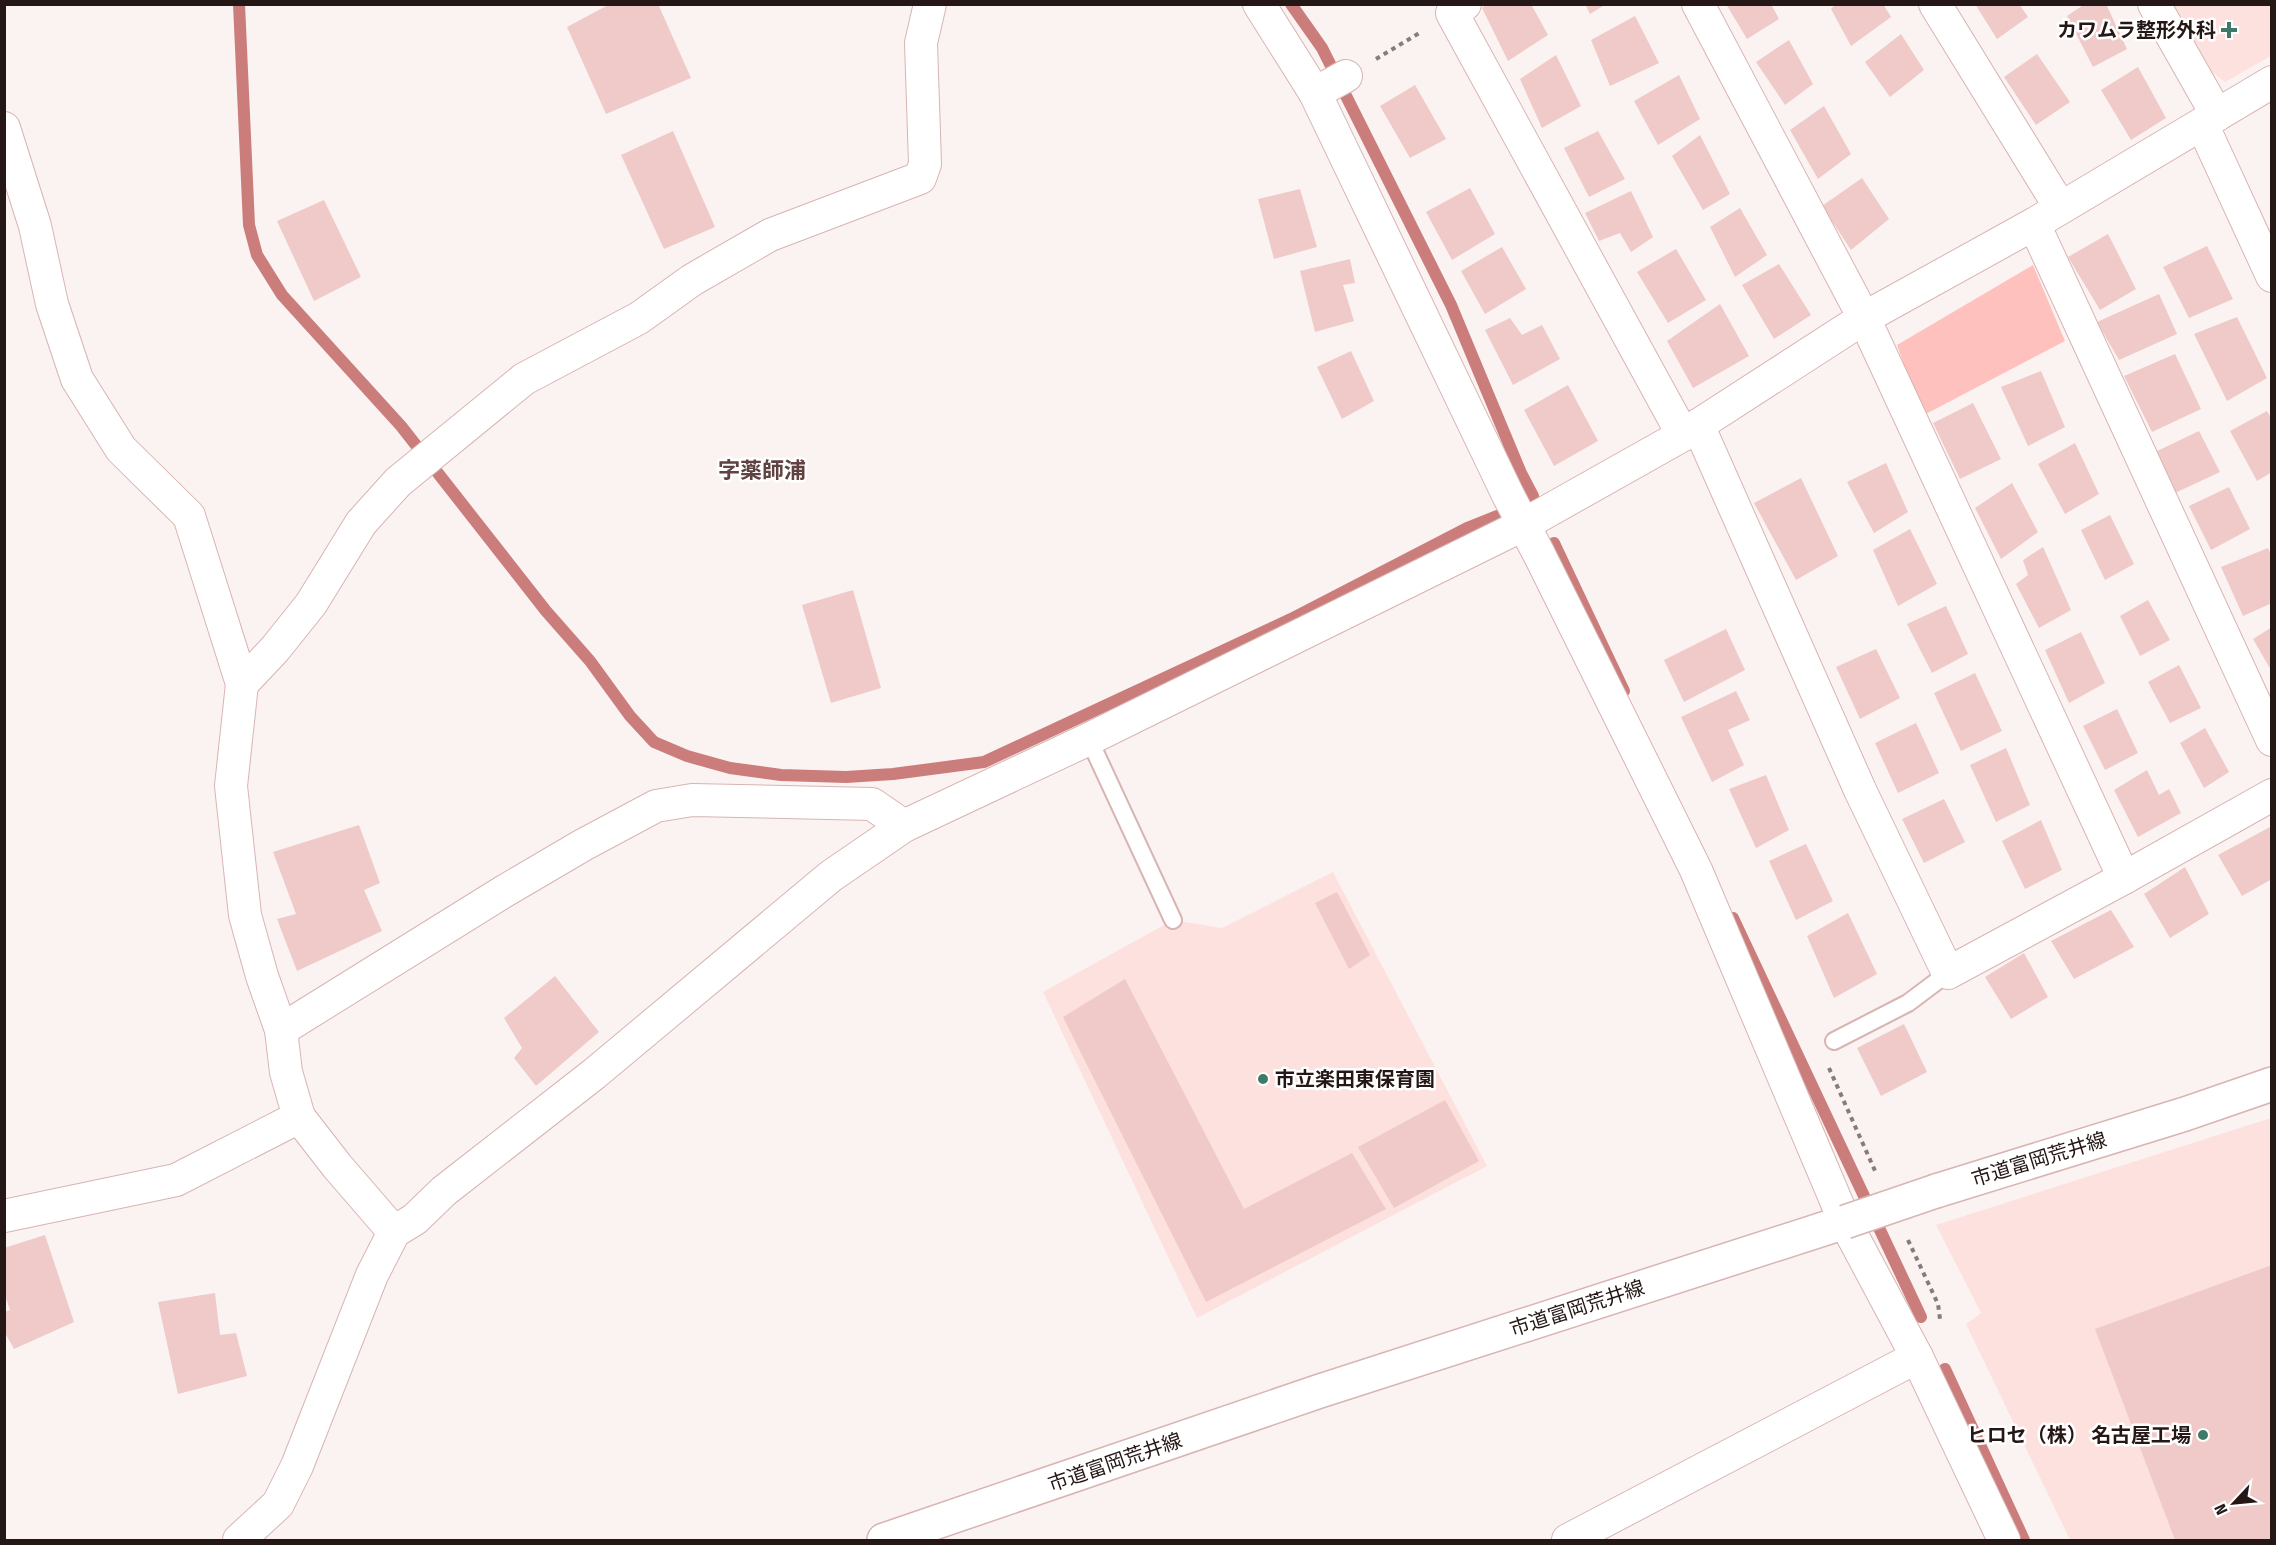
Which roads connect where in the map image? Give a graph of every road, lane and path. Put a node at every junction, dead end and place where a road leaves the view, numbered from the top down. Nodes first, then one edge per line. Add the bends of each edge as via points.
1 (930, 4) edge
2 (1258, 4) edge
3 (1698, 4) edge
4 (1935, 4) edge
5 (2154, 4) edge
6 (1459, 9) edge
7 (2271, 82) edge
8 (1328, 87) junction
9 (2209, 119) junction
10 (4, 128) edge
11 (2047, 215) junction
12 (2271, 276) edge
13 (1864, 318) junction
14 (1690, 430) junction
15 (1524, 525) junction
16 (242, 684) junction
17 (1089, 739) junction
18 (2271, 740) edge
19 (2271, 795) edge
20 (903, 826) junction
21 (2124, 878) junction
22 (1173, 920) dead end
23 (1948, 973) junction
24 (281, 1030) junction
25 (1834, 1041) dead end
26 (2271, 1083) edge
27 (299, 1117) junction
28 (4, 1216) edge
29 (1845, 1222) junction
30 (394, 1233) junction
31 (1917, 1357) junction
32 (238, 1540) edge
33 (884, 1540) edge
34 (1568, 1540) edge
35 (2004, 1540) edge

1 - 16 street via 921,43 925,164 920,178 770,235 692,280 639,318 524,380 398,482 361,523 311,604
2 - 8 street
3 - 13 street
4 - 11 street
5 - 9 street
6 - 8 path
6 - 14 street
7 - 9 street
8 - 15 street
9 - 11 street
9 - 12 street
10 - 16 street via 77,380 121,449 189,516
11 - 13 street
11 - 18 street
13 - 14 street
13 - 21 street
14 - 15 street
14 - 23 street
15 - 17 street
15 - 29 street via 1696,870
16 - 24 street via 231,786 239,869 245,915
17 - 20 street
17 - 22 lane
19 - 21 street
20 - 24 street via 872,804 692,800 656,806 513,886
20 - 30 street via 831,876 594,1074
21 - 23 street
23 - 25 lane via 1908,1003
24 - 27 street via 286,1072
26 - 29 street, 市道富岡荒井線, bridge
27 - 28 street via 176,1180
27 - 30 street
29 - 31 street
29 - 33 street, 市道富岡荒井線 via 1320,1391
30 - 32 street via 372,1275 297,1466 278,1504
31 - 34 street
31 - 35 street

